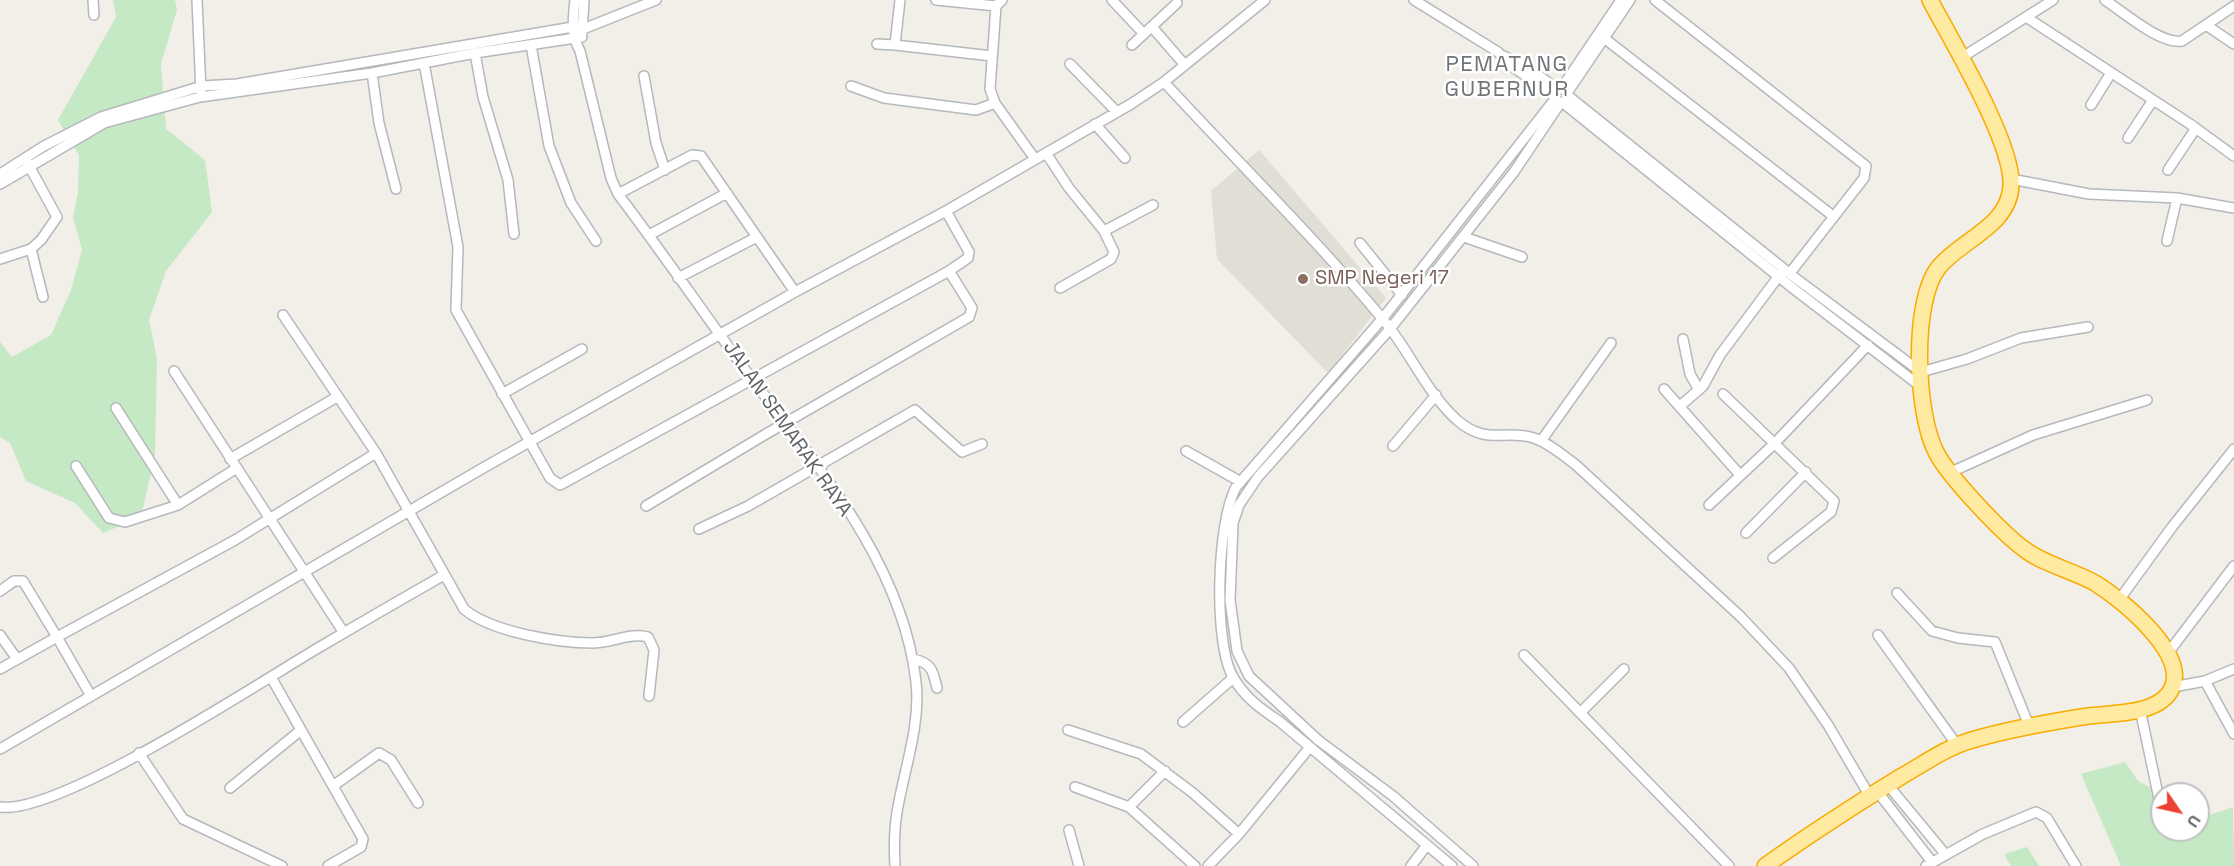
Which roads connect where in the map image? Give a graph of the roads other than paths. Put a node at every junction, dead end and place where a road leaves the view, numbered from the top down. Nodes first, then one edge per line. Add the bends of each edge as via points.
1 (93, 0) edge
2 (197, 0) edge
3 (575, 0) edge
4 (584, 0) edge
5 (656, 0) edge
6 (900, 0) edge
7 (936, 0) edge
8 (1114, 0) edge
9 (1265, 0) edge
10 (1621, 0) edge
11 (1630, 0) edge
12 (1656, 0) edge
13 (1929, 0) edge
14 (2051, 0) edge
15 (2105, 0) edge
16 (1419, 1) edge
17 (979, 3) edge
18 (999, 3) edge
19 (1177, 3) dead end
20 (2234, 6) edge
21 (94, 15) dead end
22 (2026, 16) junction
23 (2206, 25) junction
24 (573, 27) junction
25 (1152, 27) junction
26 (1143, 34) junction
27 (580, 35) junction
28 (1604, 38) junction
29 (877, 44) dead end
30 (2234, 44) edge
31 (531, 45) junction
32 (895, 45) junction
33 (1132, 45) dead end
34 (475, 52) junction
35 (992, 56) junction
36 (1961, 58) junction
37 (424, 63) junction
38 (1070, 64) dead end
39 (1184, 64) junction
40 (372, 73) junction
41 (2111, 73) junction
42 (644, 76) dead end
43 (1164, 82) junction
44 (202, 86) junction
45 (852, 86) dead end
46 (1560, 95) junction
47 (200, 97) junction
48 (2153, 100) junction
49 (995, 103) junction
50 (2091, 105) dead end
51 (1116, 111) junction
52 (1095, 124) junction
53 (2196, 128) junction
54 (2128, 138) dead end
55 (1040, 156) junction
56 (2234, 156) edge
57 (1125, 158) dead end
58 (27, 162) junction
59 (665, 170) junction
60 (2168, 170) dead end
61 (0, 174) edge
62 (2011, 179) junction
63 (0, 184) edge
64 (396, 189) dead end
65 (618, 194) junction
66 (727, 194) junction
67 (2177, 198) junction
68 (1153, 205) dead end
69 (2234, 208) edge
70 (946, 211) junction
71 (1833, 216) junction
72 (1104, 231) junction
73 (514, 234) dead end
74 (649, 235) junction
75 (757, 237) junction
76 (1464, 237) junction
77 (596, 241) dead end
78 (2168, 241) dead end
79 (1360, 243) dead end
80 (31, 249) junction
81 (1522, 257) dead end
82 (0, 259) edge
83 (949, 271) junction
84 (1784, 273) junction
85 (678, 278) junction
86 (1060, 288) dead end
87 (795, 292) junction
88 (1402, 295) junction
89 (43, 297) dead end
90 (283, 315) dead end
91 (1383, 318) junction
92 (2088, 327) dead end
93 (1390, 329) junction
94 (721, 336) junction
95 (1683, 339) dead end
96 (1611, 343) dead end
97 (1868, 345) junction
98 (582, 349) dead end
99 (174, 371) dead end
100 (752, 379) junction
101 (1921, 379) junction
102 (1664, 388) dead end
103 (1699, 390) junction
104 (502, 394) junction
105 (1723, 394) dead end
106 (1436, 395) junction
107 (337, 397) junction
108 (2147, 400) dead end
109 (1680, 406) junction
110 (116, 408) dead end
111 (786, 423) junction
112 (1541, 441) junction
113 (531, 442) junction
114 (982, 444) dead end
115 (1774, 444) junction
116 (1393, 446) dead end
117 (2234, 450) edge
118 (1186, 451) dead end
119 (376, 453) junction
120 (230, 459) junction
121 (818, 464) junction
122 (76, 466) dead end
123 (237, 468) junction
124 (1806, 472) junction
125 (1949, 472) junction
126 (1740, 475) junction
127 (1241, 482) junction
128 (178, 505) junction
129 (1709, 505) dead end
130 (646, 506) dead end
131 (410, 510) junction
132 (269, 517) junction
133 (699, 529) dead end
134 (1746, 533) dead end
135 (1773, 558) dead end
136 (2234, 566) edge
137 (304, 573) junction
138 (444, 575) junction
139 (0, 591) edge
140 (1898, 593) dead end
141 (2119, 600) junction
142 (344, 633) junction
143 (0, 635) edge
144 (1878, 635) dead end
145 (57, 638) junction
146 (1237, 651) junction
147 (2168, 653) junction
148 (1524, 655) dead end
149 (1226, 657) junction
150 (17, 659) junction
151 (913, 659) junction
152 (0, 669) edge
153 (1624, 669) dead end
154 (2234, 669) edge
155 (271, 676) junction
156 (1233, 678) junction
157 (2205, 681) junction
158 (2173, 687) junction
159 (937, 688) dead end
160 (91, 696) junction
161 (649, 696) dead end
162 (2140, 709) junction
163 (1581, 712) junction
164 (1183, 722) dead end
165 (2030, 728) junction
166 (301, 730) junction
167 (1068, 730) dead end
168 (2234, 734) edge
169 (1957, 745) junction
170 (1310, 747) junction
171 (0, 749) edge
172 (139, 753) junction
173 (1165, 771) junction
174 (2155, 782) edge
175 (333, 786) junction
176 (1076, 787) dead end
177 (230, 788) dead end
178 (1878, 790) junction
179 (1393, 795) junction
180 (418, 803) dead end
181 (0, 807) edge
182 (1129, 807) junction
183 (1383, 809) junction
184 (1069, 830) dead end
185 (1239, 834) junction
186 (1427, 845) junction
187 (1939, 861) edge
188 (282, 866) edge
189 (328, 866) edge
190 (895, 866) edge
191 (1079, 866) edge
192 (1195, 866) edge
193 (1208, 866) edge
194 (1412, 866) edge
195 (1452, 866) edge
196 (1473, 866) edge
197 (1729, 866) edge
198 (1765, 866) edge
199 (2076, 866) edge

1 - 21 street
2 - 44 street
3 - 24 street
4 - 27 street, JALAN SEMARAK RAYA
5 - 27 street
6 - 32 street
7 - 17 street
8 - 26 street
9 - 39 street
10 - 46 street
11 - 28 street
12 - 71 street via 1866,166 1864,178
13 - 36 highway
14 - 22 street
15 - 23 street via 2172,42 2182,41
16 - 46 street
17 - 18 street
18 - 35 street
19 - 25 street
20 - 23 street
22 - 36 street
22 - 41 street
23 - 30 street
24 - 27 street
24 - 44 street via 237,84
25 - 26 street
25 - 39 street
26 - 33 street
27 - 31 street
27 - 65 street, JALAN SEMARAK RAYA via 580,51 606,160
28 - 46 street
28 - 71 street
29 - 32 street
31 - 34 street
31 - 77 street via 549,146 571,203
32 - 35 street
34 - 37 street
34 - 73 street via 483,97 508,180
35 - 49 street via 990,89
36 - 62 highway via 2001,140
37 - 40 street
37 - 104 street via 458,247 456,310
38 - 51 street
39 - 43 street
40 - 47 street
40 - 64 street via 379,123
41 - 48 street
41 - 50 street
42 - 59 street
43 - 51 street
43 - 91 street
44 - 47 street
44 - 58 street via 100,117
45 - 49 street via 884,98 976,110
46 - 76 street via 1542,133
46 - 84 street
46 - 88 street
47 - 58 street via 104,123
48 - 53 street
48 - 54 street
49 - 55 street
51 - 52 street
52 - 55 street
52 - 57 street
53 - 56 street
53 - 60 street
55 - 70 street
55 - 72 street
58 - 61 street
58 - 63 street
58 - 80 street via 57,217
59 - 65 street
59 - 66 street via 697,155
62 - 67 street via 2090,194
62 - 101 highway via 2008,201 2001,212 1949,257 1931,279 1923,309
65 - 74 street, JALAN SEMARAK RAYA
66 - 74 street
66 - 75 street
67 - 69 street
67 - 78 street
68 - 72 street
70 - 83 street via 969,256
70 - 87 street
71 - 84 street
72 - 86 street via 1113,246 1113,258
74 - 85 street, JALAN SEMARAK RAYA
75 - 85 street
75 - 87 street
76 - 81 street
76 - 93 street
79 - 88 street
80 - 82 street
80 - 89 street
83 - 100 street
83 - 111 street via 972,308 969,316
84 - 97 street
84 - 101 street
84 - 103 street via 1720,355
85 - 94 street, JALAN SEMARAK RAYA
87 - 94 street
88 - 91 street
90 - 107 street
91 - 93 street
91 - 127 street
92 - 101 street via 2021,338
93 - 106 street
93 - 146 street via 1272,460 1239,505 1233,523 1229,567
94 - 100 street, JALAN SEMARAK RAYA
94 - 113 street
95 - 103 street via 1690,374
96 - 112 street
97 - 101 street
97 - 115 street
98 - 104 street
99 - 120 street
100 - 111 street, JALAN SEMARAK RAYA
100 - 113 street via 560,485 550,478
101 - 125 highway via 1929,438
102 - 109 street
103 - 109 street
104 - 113 street
105 - 115 street
106 - 112 street via 1471,430
106 - 116 street
107 - 119 street via 343,400
107 - 120 street
108 - 125 street via 2033,435
109 - 126 street
110 - 128 street
111 - 121 street, JALAN SEMARAK RAYA
111 - 130 street
112 - 178 street via 1576,465 1741,617 1789,668
113 - 131 street
114 - 121 street via 962,452 915,410
115 - 124 street
115 - 126 street
117 - 141 street
118 - 127 street
119 - 131 street
119 - 132 street
120 - 123 street
121 - 133 street via 748,506
121 - 151 street, JALAN SEMARAK RAYA via 886,575 908,632
122 - 128 street via 112,521 125,522
123 - 128 street
123 - 132 street
124 - 134 street
124 - 135 street via 1834,501 1831,512
125 - 141 highway via 2023,548
126 - 129 street
127 - 149 street via 1228,505 1221,541
131 - 137 street
131 - 138 street
132 - 137 street
132 - 145 street via 235,540
136 - 147 street
137 - 142 street
137 - 160 street
138 - 142 street
138 - 161 street via 464,609 489,624 541,637 592,643 648,637 654,650
139 - 145 street via 14,581 23,581
140 - 165 street via 1932,631 1995,642
141 - 147 highway
142 - 155 street
143 - 150 street
144 - 169 street
145 - 150 street
145 - 160 street
146 - 149 street
146 - 179 street via 1249,676 1278,706
147 - 158 highway via 2175,671
148 - 163 street
149 - 156 street
150 - 152 street
151 - 159 street via 931,667
151 - 190 street, JALAN SEMARAK RAYA via 916,703 896,814
153 - 163 street
154 - 157 street
155 - 166 street
155 - 172 street
156 - 164 street
156 - 170 street via 1253,704
157 - 158 street
157 - 168 street
158 - 162 highway via 2163,699
160 - 171 street
162 - 165 highway
162 - 174 street
163 - 197 street
165 - 169 highway
166 - 175 street
166 - 177 street
167 - 173 street via 1142,754
169 - 178 highway
170 - 183 street
170 - 185 street
172 - 181 street via 44,799
172 - 188 street via 183,819
173 - 182 street
173 - 185 street
175 - 180 street via 379,753 391,760
175 - 189 street via 359,828 363,843
176 - 182 street
178 - 187 street
178 - 187 street
178 - 198 highway
179 - 183 street
179 - 196 street
182 - 192 street
183 - 186 street
184 - 191 street
185 - 193 street
186 - 194 street
186 - 195 street
187 - 199 street via 1983,834 2040,812

